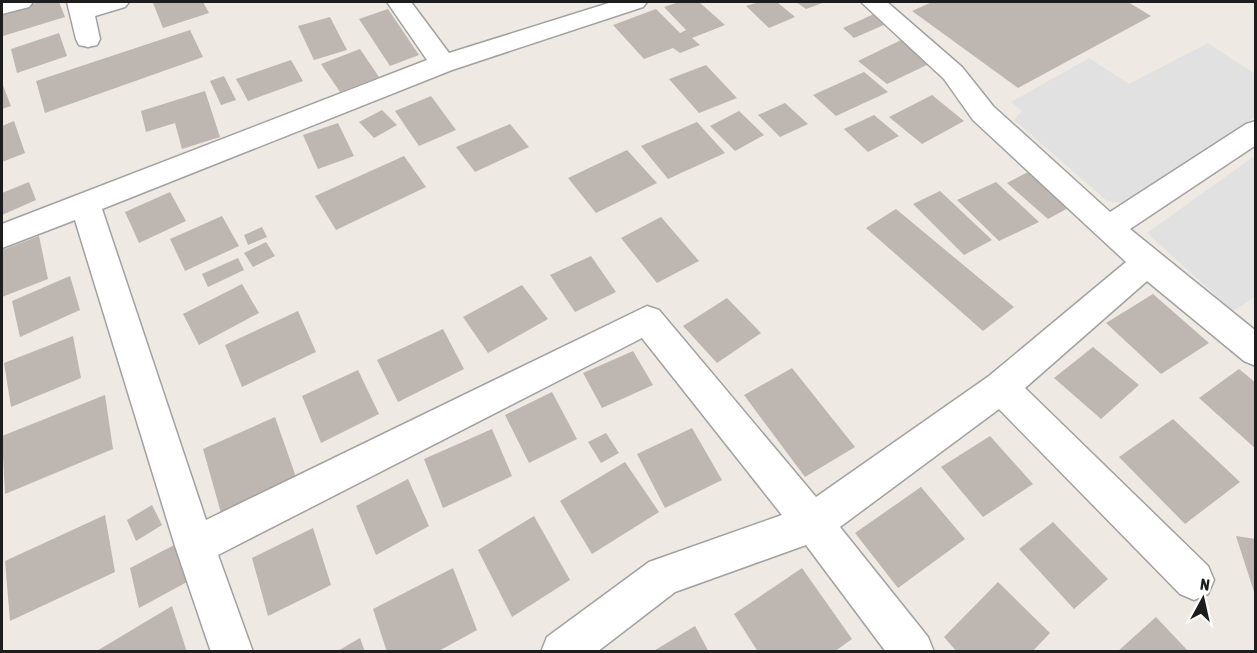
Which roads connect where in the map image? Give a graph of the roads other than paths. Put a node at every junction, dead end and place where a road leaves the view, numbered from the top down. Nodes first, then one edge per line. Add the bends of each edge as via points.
1 (21, 2) edge
2 (117, 2) edge
3 (399, 2) edge
4 (635, 2) edge
5 (873, 2) edge
6 (2, 7) edge
7 (80, 7) edge
8 (88, 39) dead end
9 (443, 64) junction
10 (1256, 131) edge
11 (85, 203) junction
12 (1108, 228) junction
13 (2, 236) edge
14 (1147, 263) junction
15 (1256, 351) edge
16 (1001, 387) junction
17 (813, 523) junction
18 (195, 546) junction
19 (1194, 580) dead end
20 (232, 651) edge
21 (562, 651) edge
22 (913, 651) edge

1 - 6 street
2 - 7 street
3 - 9 street
4 - 9 street
5 - 12 street via 953,73 983,113
7 - 8 street
9 - 11 street
10 - 12 street
11 - 13 street
11 - 18 street
12 - 14 street
14 - 15 street
14 - 16 street
16 - 17 street
16 - 19 street
17 - 18 street via 648,320
17 - 21 street via 663,576
17 - 22 street
18 - 20 street

